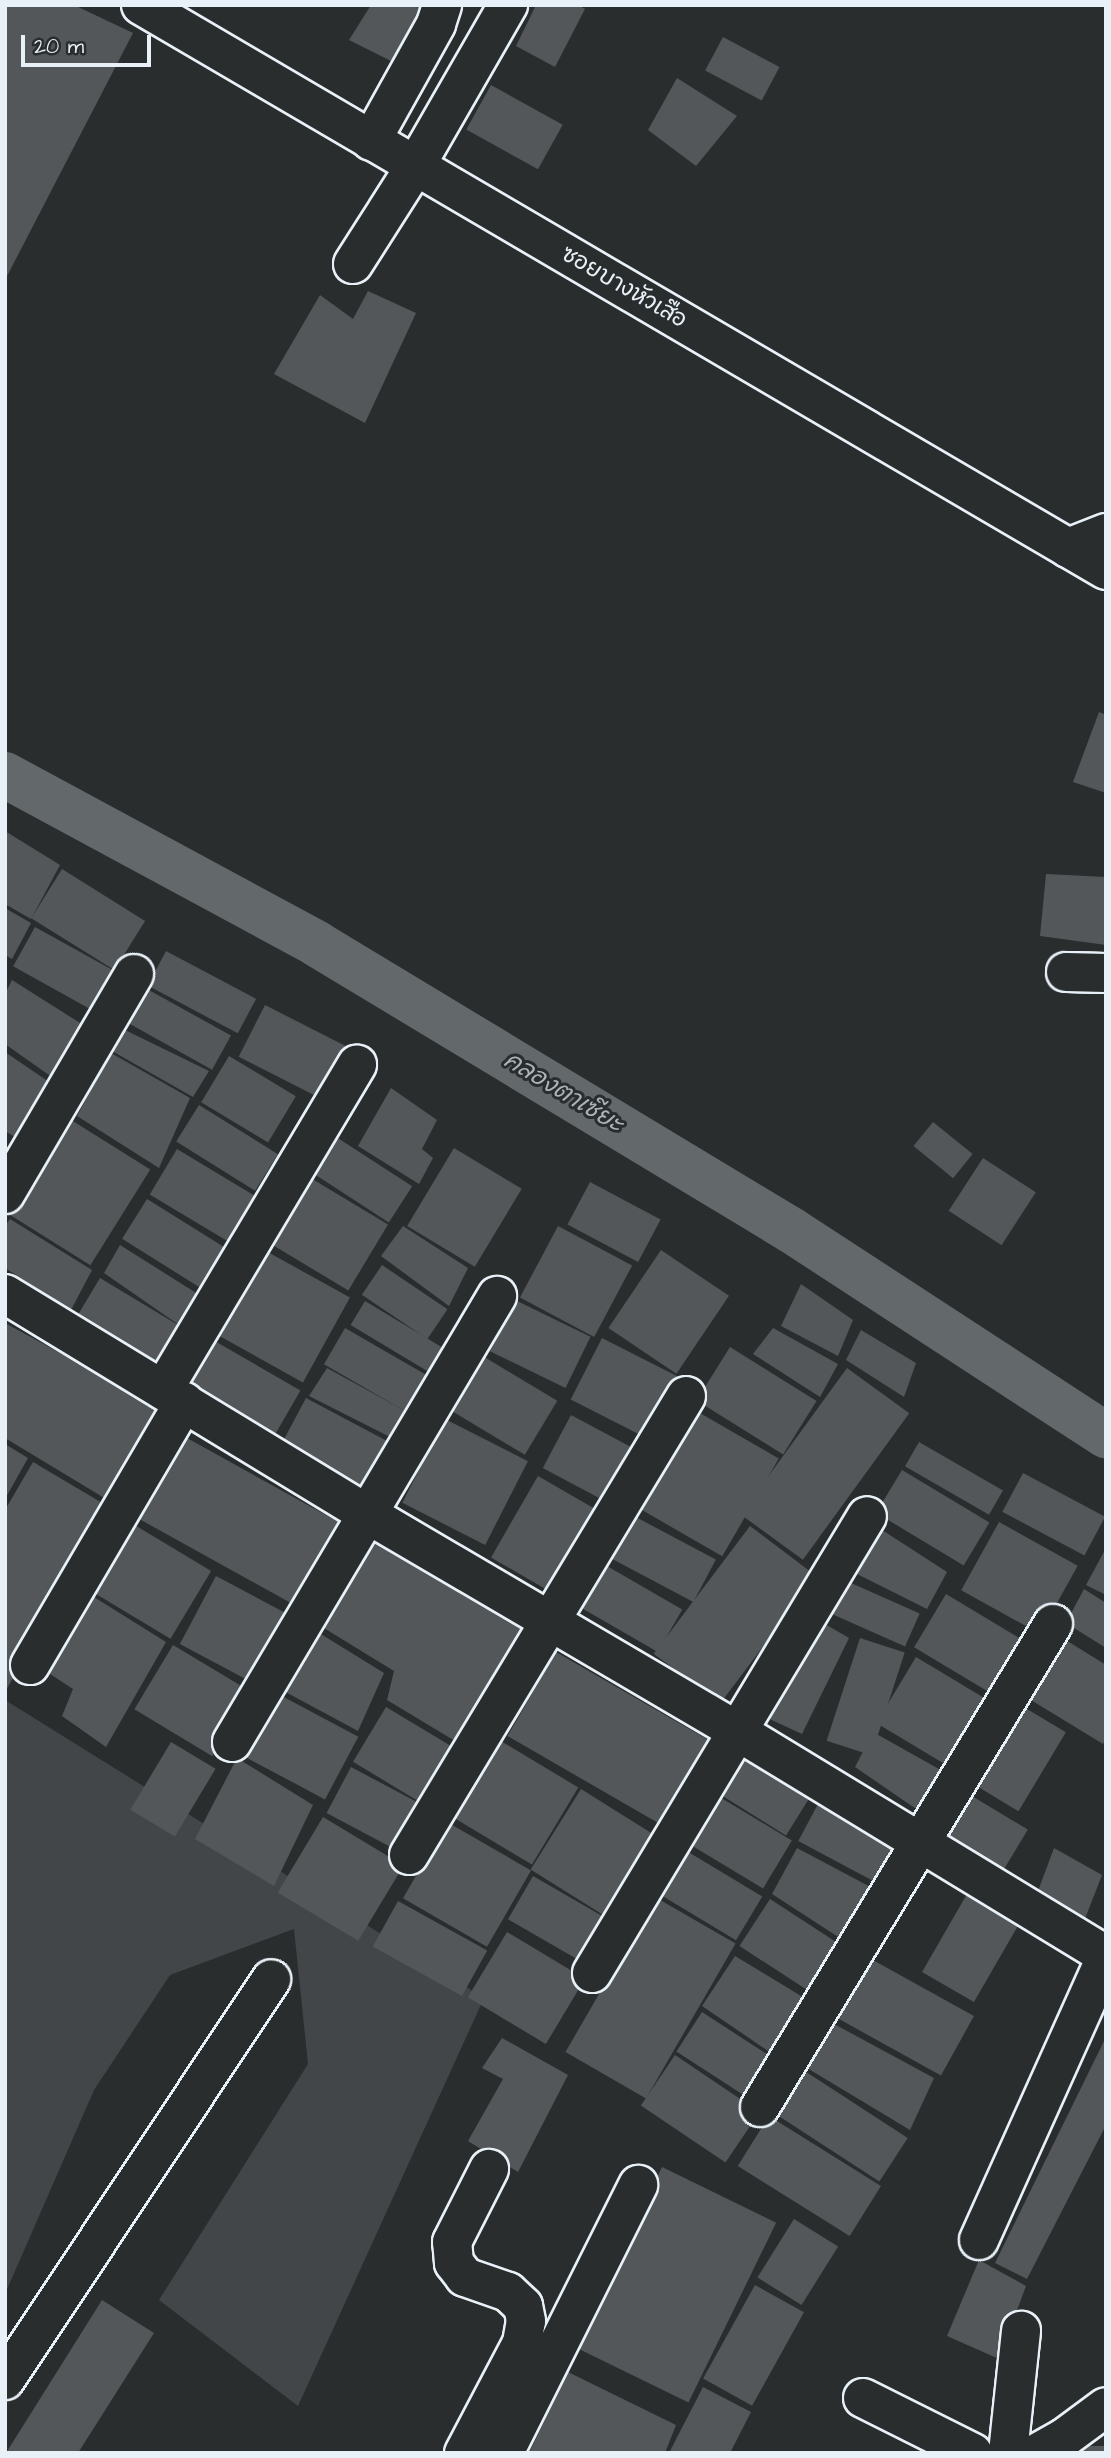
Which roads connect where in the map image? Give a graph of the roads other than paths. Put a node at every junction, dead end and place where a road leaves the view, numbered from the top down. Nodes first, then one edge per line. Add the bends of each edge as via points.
1 (141, 5) edge
2 (442, 5) edge
3 (508, 5) edge
4 (372, 141) junction
5 (416, 165) junction
6 (353, 264) dead end
7 (1106, 533) edge
8 (1068, 548) junction
9 (1106, 570) edge
10 (1066, 972) dead end
11 (1106, 973) edge
12 (134, 974) dead end
13 (357, 1064) dead end
14 (5, 1194) edge
15 (5, 1294) edge
16 (497, 1296) dead end
17 (174, 1396) junction
18 (685, 1396) dead end
19 (369, 1515) junction
20 (867, 1516) dead end
21 (552, 1622) junction
22 (1053, 1624) dead end
23 (30, 1665) dead end
24 (737, 1731) junction
25 (232, 1742) dead end
26 (921, 1843) junction
27 (409, 1855) dead end
28 (1106, 1956) edge
29 (592, 1973) dead end
30 (271, 1979) dead end
31 (760, 2107) dead end
32 (489, 2169) dead end
33 (638, 2185) dead end
34 (979, 2240) dead end
35 (1021, 2331) dead end
36 (5, 2379) edge
37 (863, 2398) dead end
38 (1106, 2407) edge
39 (467, 2452) edge
40 (504, 2453) edge
41 (973, 2453) edge
42 (1008, 2453) edge
43 (1037, 2453) edge

1 - 4 street, ซอยบางหัวเสือ
2 - 4 street
3 - 5 street
4 - 5 street, ซอยบางหัวเสือ
5 - 6 street
5 - 8 street, ซอยบางหัวเสือ
7 - 8 street
8 - 9 street, ซอยบางหัวเสือ
10 - 11 street
12 - 14 street
13 - 17 street
15 - 17 street
16 - 19 street
17 - 19 street
17 - 23 street
18 - 21 street
19 - 21 street
19 - 25 street
20 - 24 street
21 - 24 street
21 - 27 street
22 - 26 street
24 - 26 street
24 - 29 street
26 - 28 street
26 - 31 street
28 - 34 street
30 - 36 street
32 - 39 street via 452,2242 454,2263 465,2277 508,2292 523,2306 527,2321 522,2343
33 - 40 street
35 - 42 street
37 - 41 street
38 - 43 street

